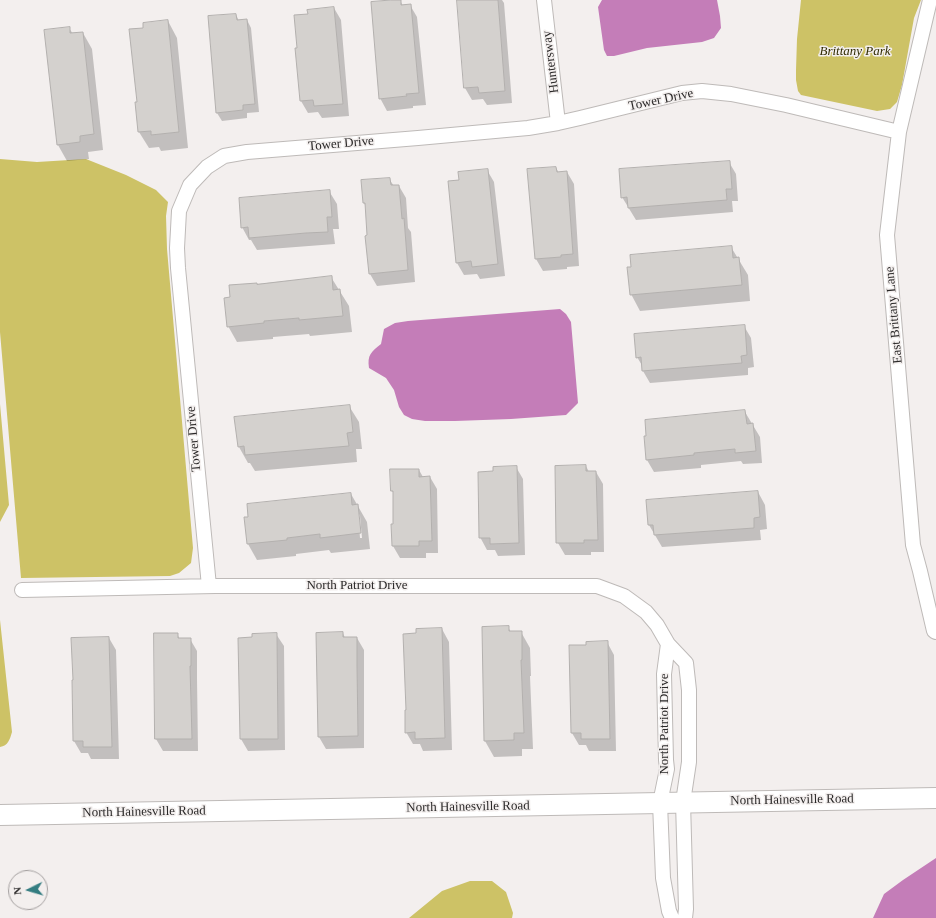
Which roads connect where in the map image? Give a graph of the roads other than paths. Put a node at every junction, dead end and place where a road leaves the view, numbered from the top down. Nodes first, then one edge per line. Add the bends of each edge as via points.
1 (544, 0) edge
2 (930, 0) edge
3 (558, 123) junction
4 (899, 132) junction
5 (209, 586) junction
6 (22, 590) dead end
7 (935, 632) edge
8 (668, 644) junction
9 (936, 798) edge
10 (683, 802) junction
11 (660, 803) junction
12 (0, 815) edge
13 (672, 918) edge
14 (686, 918) edge

1 - 3 street, Huntersway
2 - 4 street, East Brittany Lane
3 - 4 street, Tower Drive via 682,93 702,91 761,99
3 - 5 street, Tower Drive via 528,128 247,152 224,156 207,167 190,185 179,211 177,248
4 - 7 street, East Brittany Lane via 887,235 913,545
5 - 6 street, North Patriot Drive
5 - 8 street, North Patriot Drive via 597,586 624,596 646,612
8 - 10 street, North Patriot Drive via 686,663 689,690 689,762
8 - 11 street, North Patriot Drive via 664,674 668,769
9 - 10 main road, North Hainesville Road
10 - 11 main road, North Hainesville Road
10 - 14 street, North Patriot Drive
11 - 12 main road, North Hainesville Road
11 - 13 street, North Patriot Drive via 663,878

